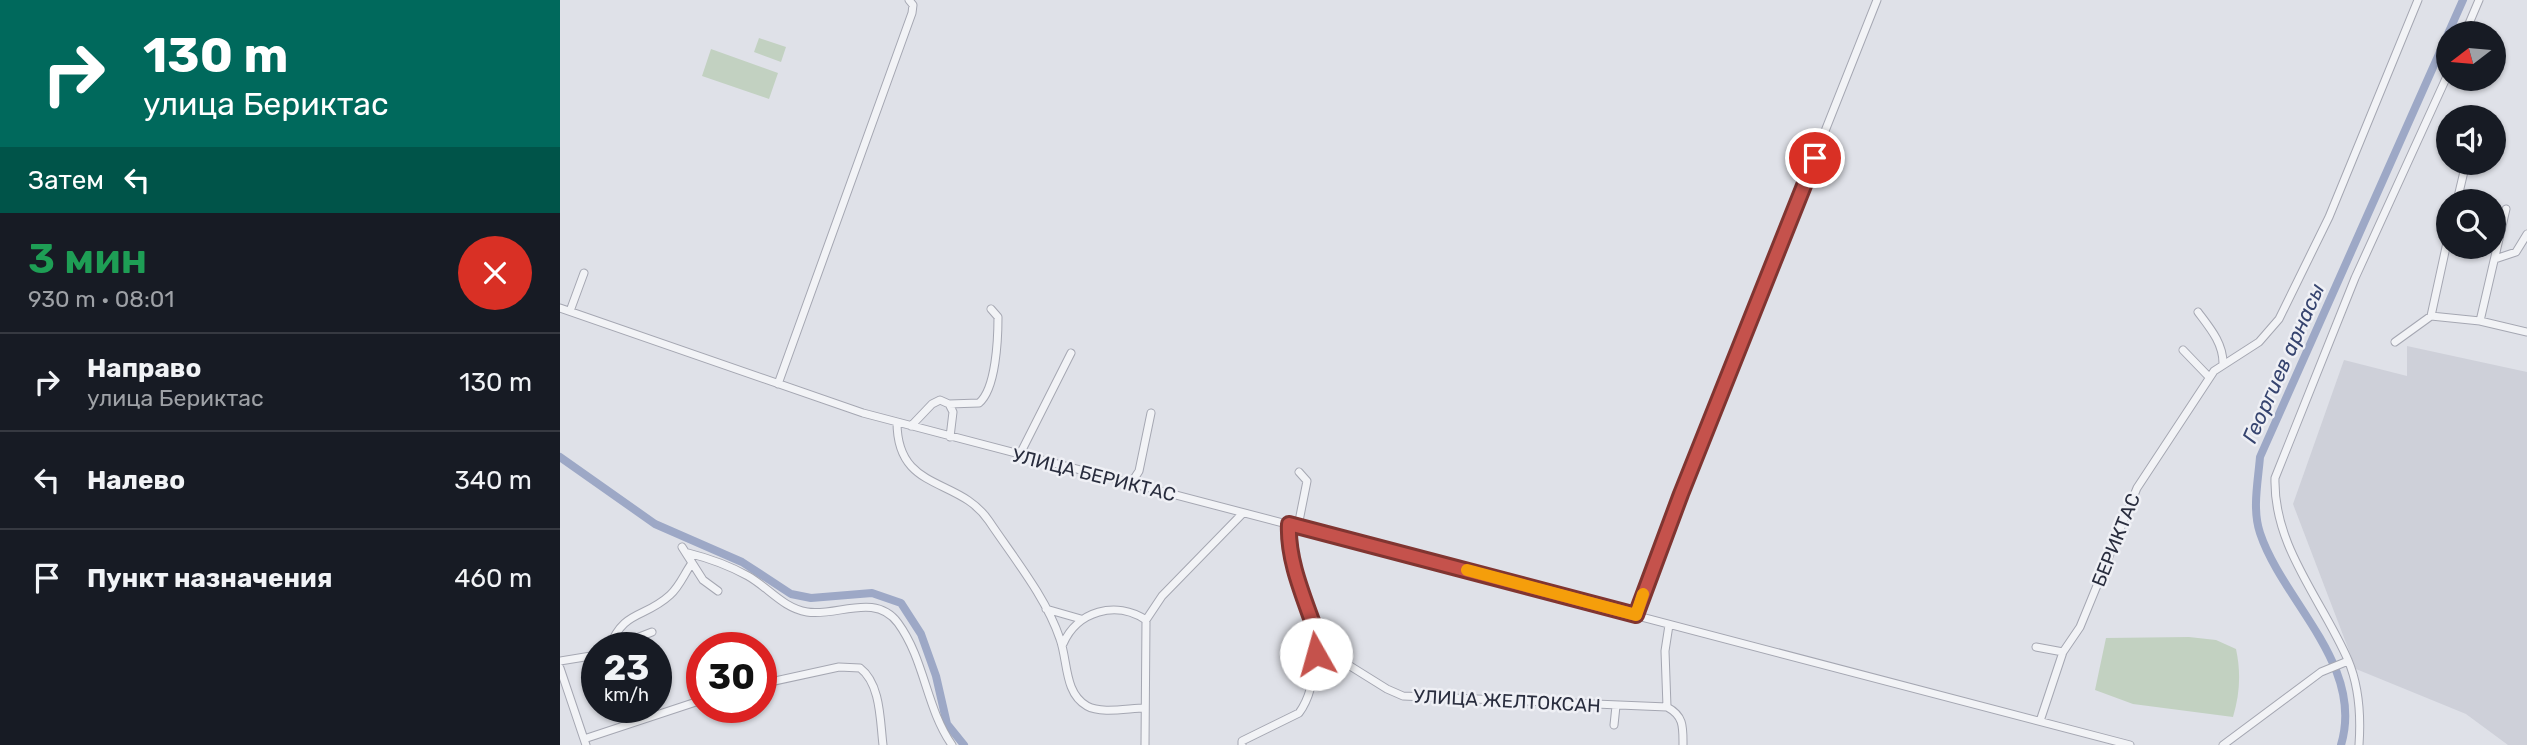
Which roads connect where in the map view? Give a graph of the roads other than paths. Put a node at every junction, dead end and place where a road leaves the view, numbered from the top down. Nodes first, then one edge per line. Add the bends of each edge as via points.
1 (909, 0) edge
2 (1877, 0) edge
3 (2418, 0) edge
4 (2479, 0) edge
5 (2470, 21) edge
6 (2441, 91) edge
7 (2526, 238) edge
8 (2506, 256) edge
9 (2444, 259) edge
10 (2494, 259) edge
11 (584, 273) dead end
12 (560, 308) edge
13 (991, 309) dead end
14 (570, 311) junction
15 (2198, 312) dead end
16 (2431, 316) junction
17 (2480, 321) junction
18 (2527, 332) edge
19 (2395, 342) dead end
20 (2183, 350) dead end
21 (1071, 353) dead end
22 (2223, 363) junction
23 (2212, 374) junction
24 (778, 384) junction
25 (949, 404) junction
26 (1151, 414) dead end
27 (897, 422) junction
28 (911, 426) junction
29 (950, 437) junction
30 (1019, 456) junction
31 (1299, 472) dead end
32 (1130, 485) junction
33 (1243, 513) junction
34 (1289, 524) junction
35 (1298, 526) junction
36 (692, 564) junction
37 (718, 591) dead end
38 (1046, 609) junction
39 (1636, 615) junction
40 (1081, 619) junction
41 (1146, 620) junction
42 (1669, 625) junction
43 (619, 632) edge
44 (1319, 641) junction
45 (1062, 645) junction
46 (2036, 647) dead end
47 (2063, 652) junction
48 (581, 658) edge
49 (560, 662) edge
50 (2347, 662) junction
51 (560, 668) edge
52 (777, 681) edge
53 (686, 705) edge
54 (1616, 706) junction
55 (1667, 707) junction
56 (1145, 708) junction
57 (2040, 721) junction
58 (1615, 725) dead end
59 (585, 742) edge
60 (883, 745) edge
61 (951, 745) edge
62 (1145, 745) edge
63 (1241, 745) edge
64 (1683, 745) edge
65 (2130, 745) edge
66 (2223, 745) edge
67 (2359, 745) edge

1 - 24 street via 912,13
2 - 39 street
3 - 22 street, БЕРИКТАС via 2329,216 2279,319 2259,342
4 - 5 street
6 - 50 street via 2355,278 2275,478 2275,496 2294,562
7 - 8 street
9 - 16 street
10 - 17 street
11 - 14 street
12 - 14 street, УЛИЦА БЕРИКТАС
13 - 25 street via 998,317 998,331 989,391 979,403
14 - 24 street, УЛИЦА БЕРИКТАС
15 - 22 street via 2214,333
16 - 17 street
16 - 19 street
17 - 18 street
20 - 23 street
21 - 30 street
22 - 23 street, БЕРИКТАС
23 - 47 street, БЕРИКТАС via 2137,488 2080,627
24 - 27 street, УЛИЦА БЕРИКТАС
25 - 28 street via 940,400 932,404
25 - 29 street via 953,412
26 - 32 street via 1139,471
27 - 28 street, УЛИЦА БЕРИКТАС
27 - 38 street via 899,442 911,467 921,477 972,503 987,518
28 - 29 street, УЛИЦА БЕРИКТАС
29 - 30 street, УЛИЦА БЕРИКТАС
30 - 32 street, УЛИЦА БЕРИКТАС
31 - 35 street via 1307,481
32 - 33 street, УЛИЦА БЕРИКТАС
33 - 34 street, УЛИЦА БЕРИКТАС
33 - 41 street via 1162,596
34 - 35 street, УЛИЦА БЕРИКТАС
34 - 44 street via 1292,559
35 - 39 street, УЛИЦА БЕРИКТАС
36 - 37 street
36 - 43 street via 669,596 626,620
36 - 61 street via 685,550 748,576 799,610 817,613 863,607 888,614 897,621 912,650
38 - 40 street
38 - 45 street
39 - 42 street, УЛИЦА БЕРИКТАС
40 - 41 street via 1112,609
40 - 45 street
41 - 56 street
42 - 55 street
42 - 57 street, УЛИЦА БЕРИКТАС
44 - 54 street, УЛИЦА ЖЕЛТОКСАН via 1326,651 1403,696
44 - 63 street via 1309,696 1299,713
45 - 56 street via 1071,687 1087,706
46 - 47 street
47 - 57 street, БЕРИКТАС
48 - 49 street
50 - 66 street via 2320,671
50 - 67 street via 2361,719
51 - 59 street
52 - 60 street via 839,667 860,668 872,680
53 - 59 street
54 - 55 street, УЛИЦА ЖЕЛТОКСАН
54 - 58 street
55 - 64 street via 1682,719
56 - 62 street
57 - 65 street, УЛИЦА БЕРИКТАС

